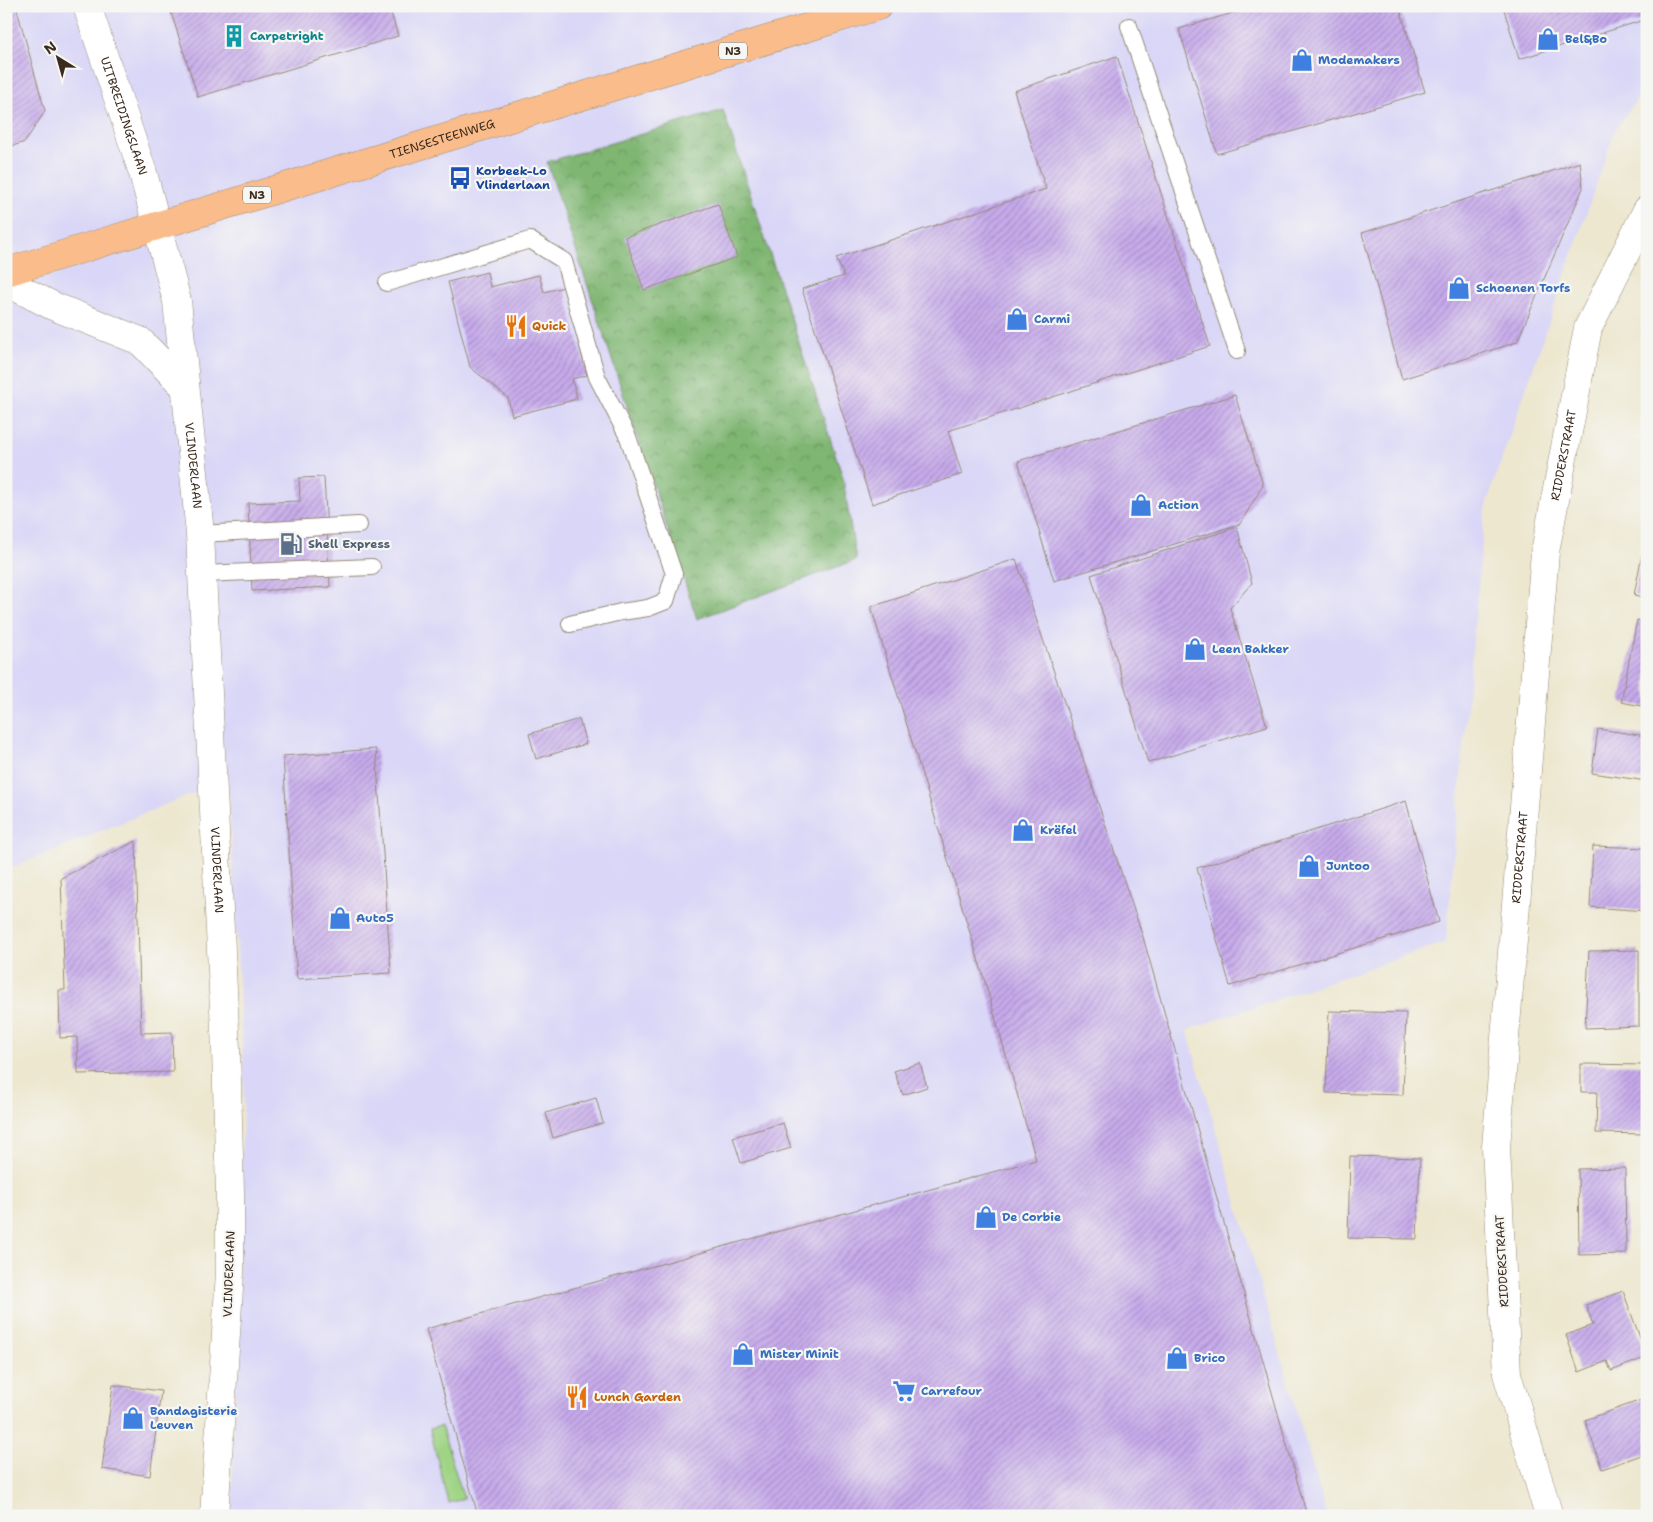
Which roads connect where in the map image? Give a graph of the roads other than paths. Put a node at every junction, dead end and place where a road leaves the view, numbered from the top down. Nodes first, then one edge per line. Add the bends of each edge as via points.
1 (88, 6) edge
2 (878, 6) edge
3 (1129, 26) dead end
4 (1647, 210) edge
5 (157, 226) junction
6 (6, 272) edge
7 (6, 282) edge
8 (387, 283) dead end
9 (1237, 351) dead end
10 (185, 388) junction
11 (359, 525) dead end
12 (200, 534) junction
13 (372, 567) dead end
14 (202, 574) junction
15 (570, 624) dead end
16 (214, 1516) edge
17 (1549, 1516) edge

1 - 5 street, UITBREIDINGSLAAN via 143,173
2 - 5 main road, TIENSESTEENWEG / N3
3 - 9 lane
4 - 17 street, RIDDERSTRAAT via 1588,328 1545,552 1497,1138 1508,1374
5 - 6 main road, TIENSESTEENWEG / N3
5 - 10 street, VLINDERLAAN via 177,301
7 - 10 street via 53,306 140,341
8 - 15 lane via 530,240 564,261 597,377 628,437 674,574 666,601 648,608
10 - 12 street, VLINDERLAAN
11 - 12 lane
12 - 14 street, VLINDERLAAN
13 - 14 lane
14 - 16 street, VLINDERLAAN via 230,1192 230,1273

